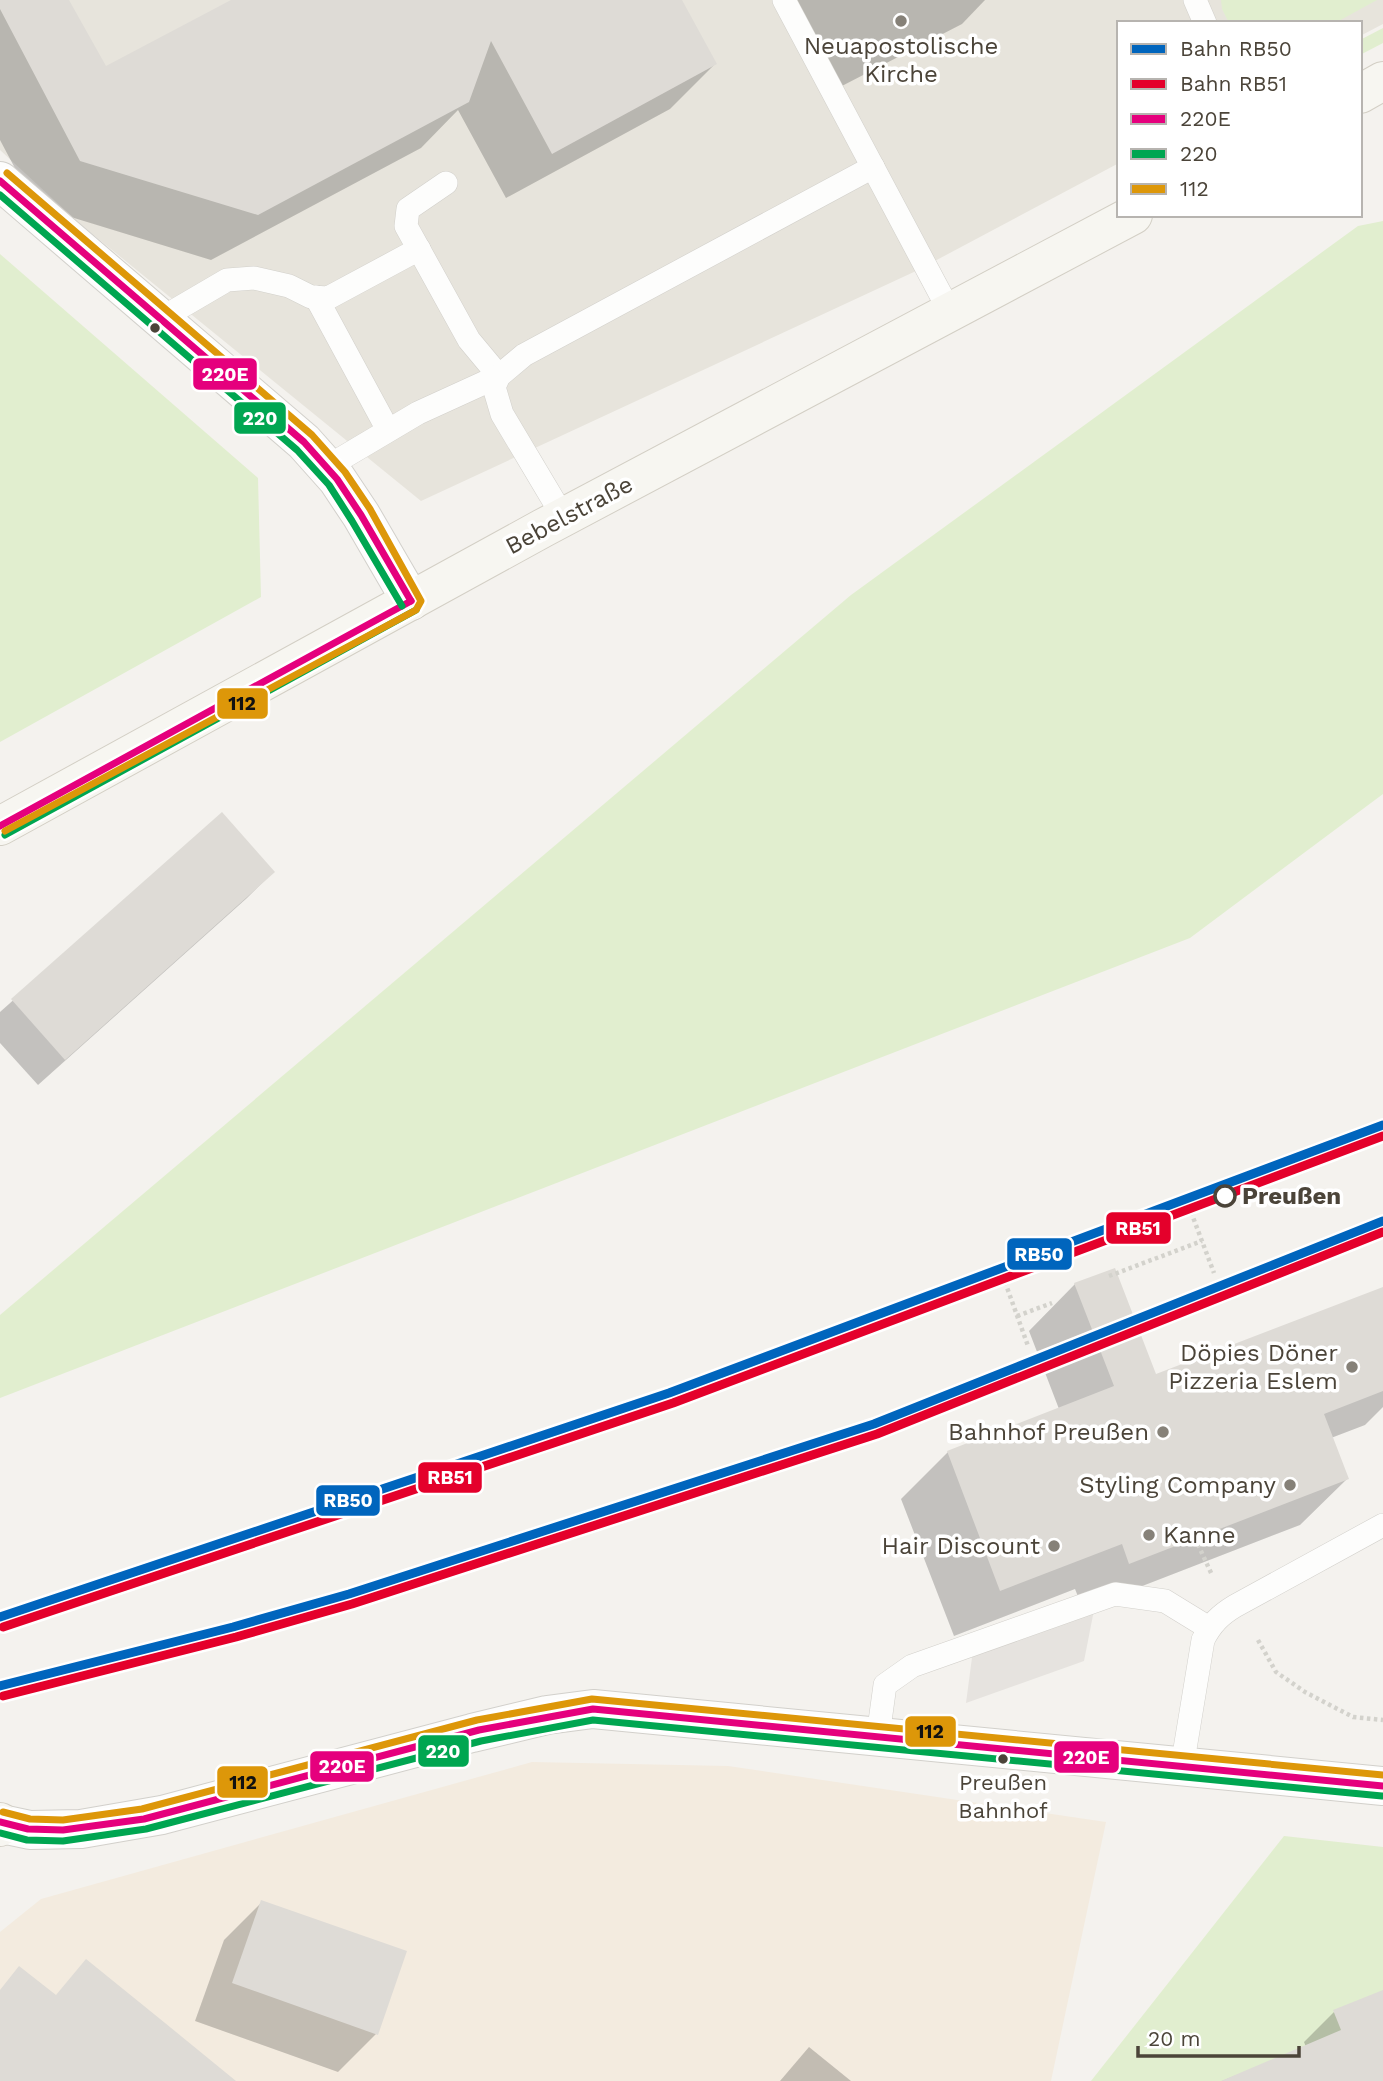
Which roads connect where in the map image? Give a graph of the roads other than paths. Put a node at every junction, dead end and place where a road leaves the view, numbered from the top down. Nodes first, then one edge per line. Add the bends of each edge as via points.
1 (784, 0) edge
2 (1195, 0) edge
3 (1204, 21) edge
4 (1383, 81) edge
5 (1362, 93) edge
6 (873, 167) junction
7 (0, 181) edge
8 (446, 183) dead end
9 (1129, 217) edge
10 (419, 249) junction
11 (316, 297) junction
12 (950, 312) junction
13 (162, 318) junction
14 (499, 376) junction
15 (388, 430) junction
16 (327, 467) junction
17 (565, 518) junction
18 (411, 601) junction
19 (2, 823) edge
20 (1383, 1525) edge
21 (1209, 1628) junction
22 (878, 1736) junction
23 (1182, 1767) junction
24 (1383, 1786) edge
25 (1, 1824) edge

1 - 6 lane
2 - 3 lane
4 - 5 main road
6 - 12 lane
6 - 14 lane via 524,355
7 - 13 street
8 - 10 lane via 408,209 406,226
9 - 12 main road, Bebelstraße
10 - 11 lane via 328,298
10 - 14 lane via 469,340
11 - 13 lane via 254,278 227,281
11 - 15 lane
12 - 17 main road, Bebelstraße
13 - 16 street
14 - 15 lane
14 - 17 lane via 494,387 502,414
15 - 16 lane
16 - 18 street
17 - 18 main road, Bebelstraße
18 - 19 main road, Bebelstraße
20 - 21 lane via 1221,1614
21 - 22 lane via 1165,1601 1115,1594 912,1666 885,1685
21 - 23 lane via 1203,1640
22 - 23 street
22 - 25 street via 593,1709 485,1730 162,1815 81,1829 30,1830
23 - 24 street

